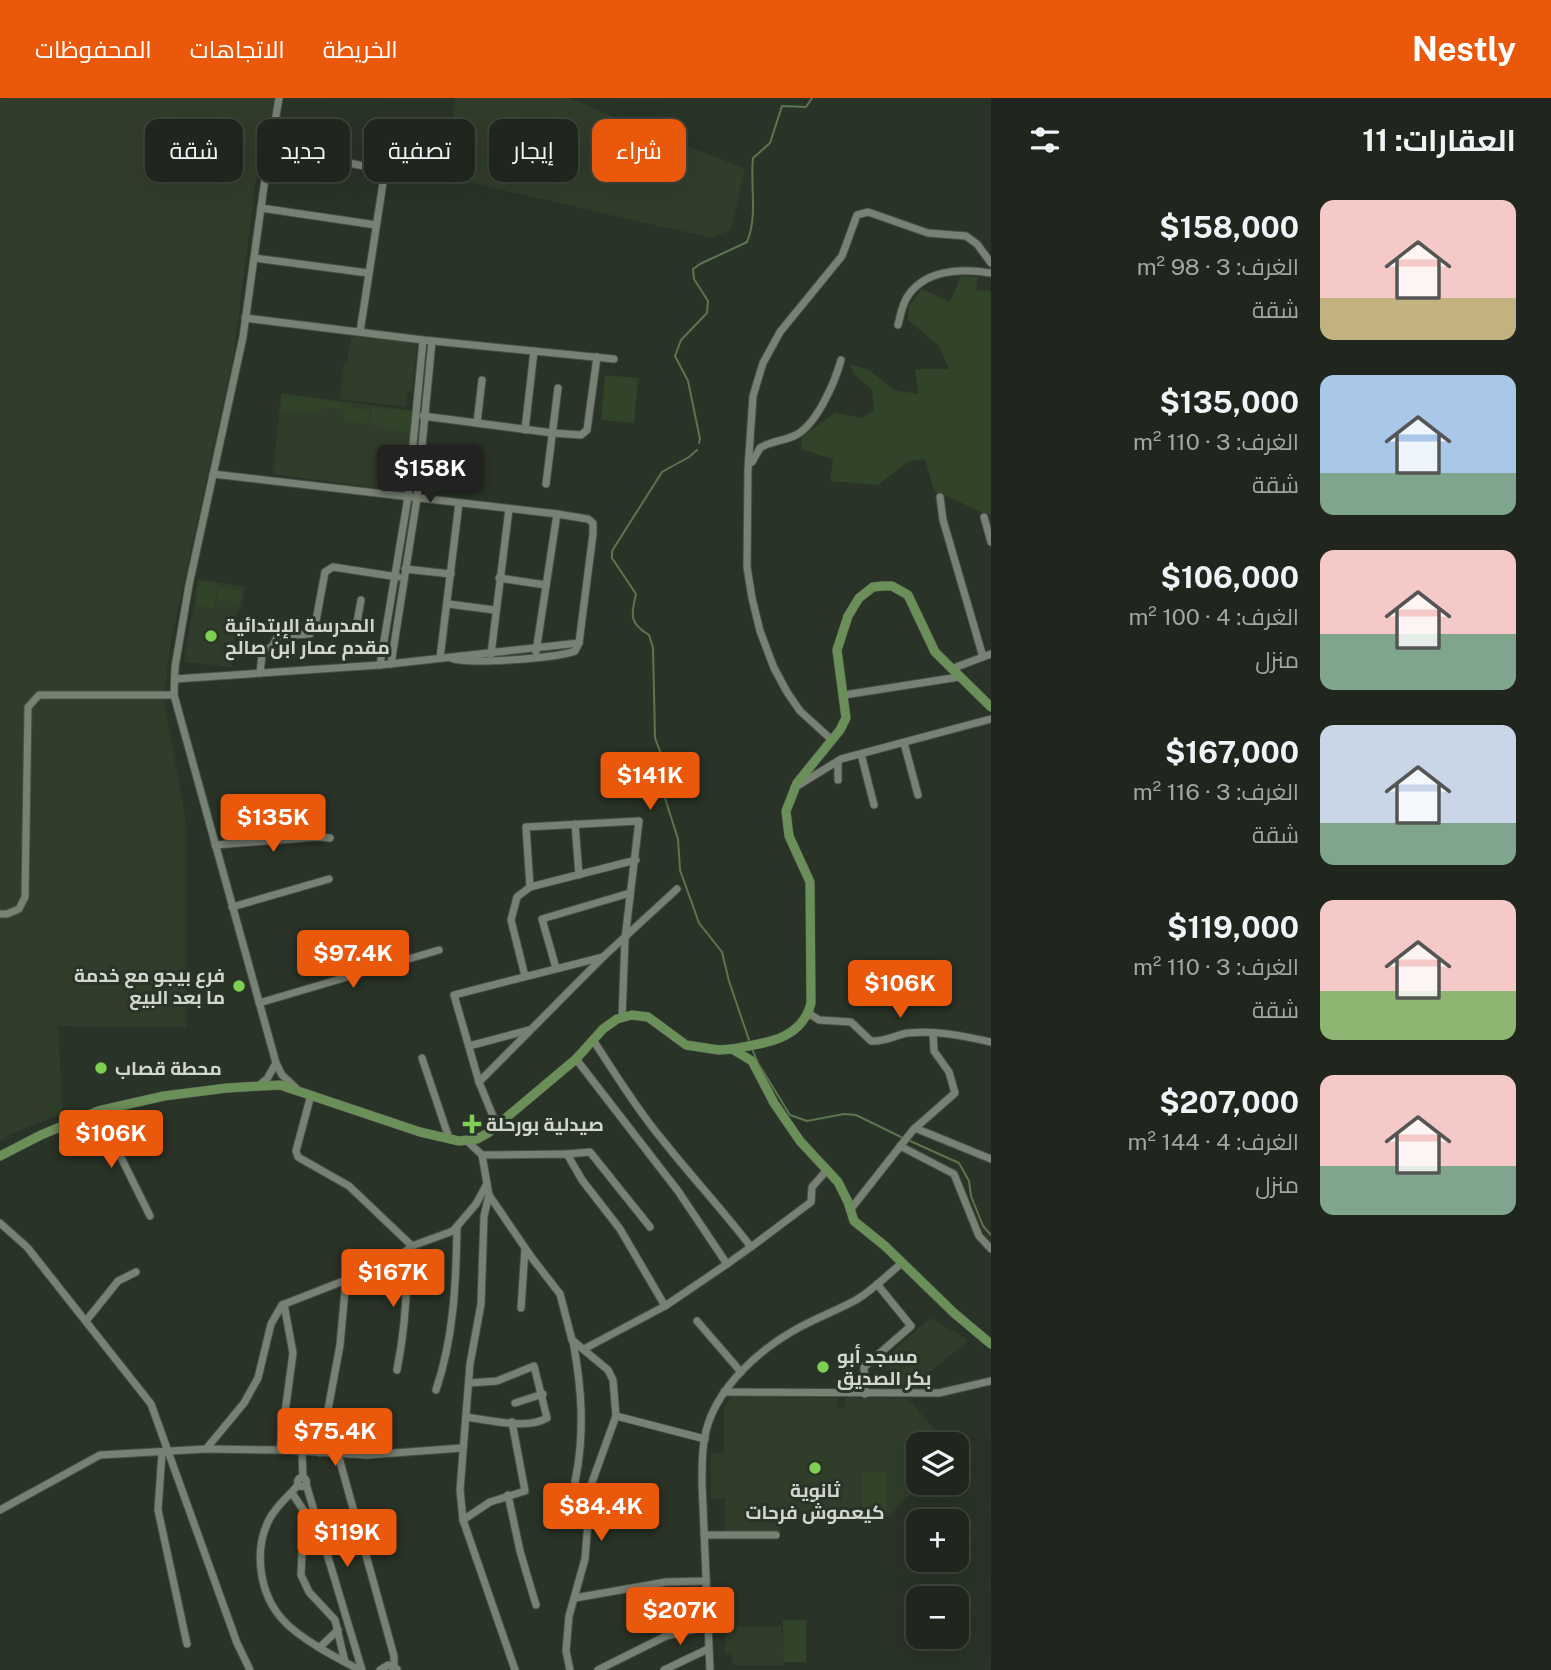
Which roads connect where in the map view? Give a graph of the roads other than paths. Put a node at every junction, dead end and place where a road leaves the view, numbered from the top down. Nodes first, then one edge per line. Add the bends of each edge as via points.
1 (279, 98) edge
2 (275, 119) edge
3 (265, 182) edge
4 (383, 182) edge
5 (261, 208) junction
6 (376, 225) junction
7 (254, 258) junction
8 (991, 263) edge
9 (368, 272) junction
10 (991, 273) edge
11 (245, 318) junction
12 (898, 325) dead end
13 (360, 332) junction
14 (423, 340) junction
15 (432, 341) junction
16 (534, 351) junction
17 (597, 357) junction
18 (614, 359) dead end
19 (841, 360) dead end
20 (482, 380) dead end
21 (558, 388) dead end
22 (416, 416) junction
23 (426, 417) junction
24 (477, 424) junction
25 (525, 430) junction
26 (553, 433) junction
27 (748, 469) junction
28 (213, 474) junction
29 (546, 484) dead end
30 (940, 497) dead end
31 (412, 498) junction
32 (459, 503) junction
33 (509, 509) junction
34 (557, 514) junction
35 (984, 517) dead end
36 (991, 542) edge
37 (407, 569) junction
38 (396, 572) junction
39 (451, 574) junction
40 (405, 578) junction
41 (499, 578) junction
42 (546, 584) junction
43 (361, 600) dead end
44 (448, 604) junction
45 (495, 610) junction
46 (314, 626) junction
47 (491, 651) junction
48 (536, 652) junction
49 (987, 656) edge
50 (452, 657) junction
51 (440, 658) junction
52 (491, 660) junction
53 (391, 664) junction
54 (380, 665) junction
55 (951, 669) junction
56 (260, 673) junction
57 (959, 677) junction
58 (175, 679) junction
59 (974, 691) junction
60 (174, 695) junction
61 (844, 695) junction
62 (991, 707) edge
63 (991, 717) edge
64 (832, 740) junction
65 (904, 743) junction
66 (861, 754) junction
67 (838, 762) junction
68 (838, 780) dead end
69 (794, 788) junction
70 (918, 795) dead end
71 (874, 805) dead end
72 (575, 824) junction
73 (330, 838) dead end
74 (215, 845) junction
75 (636, 860) junction
76 (579, 875) junction
77 (329, 879) dead end
78 (530, 887) junction
79 (677, 889) dead end
80 (630, 894) junction
81 (232, 906) junction
82 (0, 914) edge
83 (625, 939) junction
84 (439, 950) dead end
85 (603, 957) junction
86 (555, 968) junction
87 (525, 976) junction
88 (259, 1003) junction
89 (808, 1013) junction
90 (622, 1018) junction
91 (530, 1030) junction
92 (933, 1033) junction
93 (593, 1040) junction
94 (991, 1042) edge
95 (469, 1045) junction
96 (732, 1049) junction
97 (422, 1058) dead end
98 (576, 1059) junction
99 (275, 1063) junction
100 (479, 1082) junction
101 (258, 1086) junction
102 (298, 1090) junction
103 (311, 1095) junction
104 (99, 1111) junction
105 (497, 1126) junction
106 (915, 1128) junction
107 (449, 1138) junction
108 (467, 1140) junction
109 (904, 1141) junction
110 (567, 1154) junction
111 (482, 1155) junction
112 (0, 1156) edge
113 (991, 1159) edge
114 (827, 1170) junction
115 (487, 1184) junction
116 (489, 1195) junction
117 (850, 1210) junction
118 (150, 1216) dead end
119 (0, 1223) edge
120 (457, 1226) junction
121 (650, 1227) dead end
122 (751, 1247) junction
123 (409, 1248) junction
124 (525, 1248) junction
125 (991, 1249) edge
126 (902, 1263) junction
127 (727, 1264) junction
128 (136, 1272) dead end
129 (346, 1280) junction
130 (877, 1284) junction
131 (284, 1304) junction
132 (665, 1306) junction
133 (521, 1308) dead end
134 (86, 1321) junction
135 (697, 1321) dead end
136 (572, 1340) junction
137 (991, 1344) edge
138 (584, 1349) junction
139 (397, 1370) dead end
140 (741, 1372) junction
141 (991, 1381) edge
142 (469, 1383) junction
143 (436, 1390) dead end
144 (724, 1392) junction
145 (543, 1394) junction
146 (864, 1394) junction
147 (515, 1403) dead end
148 (616, 1416) junction
149 (466, 1417) junction
150 (512, 1422) junction
151 (705, 1440) junction
152 (462, 1448) junction
153 (206, 1449) junction
154 (280, 1450) junction
155 (302, 1452) junction
156 (164, 1453) junction
157 (320, 1453) junction
158 (338, 1454) junction
159 (302, 1482) junction
160 (575, 1482) dead end
161 (292, 1493) junction
162 (508, 1496) junction
163 (0, 1510) edge
164 (463, 1520) junction
165 (704, 1535) junction
166 (776, 1535) dead end
167 (706, 1581) junction
168 (575, 1598) junction
169 (536, 1605) dead end
170 (708, 1626) junction
171 (338, 1630) junction
172 (187, 1644) dead end
173 (320, 1647) junction
174 (708, 1649) junction
175 (345, 1662) junction
176 (396, 1669) edge
177 (250, 1670) edge
178 (361, 1670) edge
179 (380, 1670) edge
180 (515, 1670) edge
181 (570, 1670) edge
182 (598, 1670) edge
183 (664, 1670) edge
184 (710, 1670) edge

1 - 2 street
3 - 5 street
4 - 6 street
5 - 6 street
5 - 7 street
6 - 9 street
7 - 9 street
7 - 11 street
8 - 27 street via 966,236 928,233 864,211 858,215 842,256 780,332 763,363 753,396
9 - 13 street
10 - 12 street via 960,270 919,283 906,299
11 - 13 street
11 - 28 street
13 - 14 street
14 - 15 street
14 - 22 street
15 - 16 street
15 - 23 street
16 - 17 street
16 - 25 street
17 - 18 street
17 - 26 street via 587,430 581,435
19 - 27 street via 810,423 792,436 760,448
20 - 24 street
21 - 26 street
22 - 23 street
22 - 31 street
23 - 24 street
23 - 31 street
24 - 25 street
25 - 26 street
26 - 29 street
27 - 64 street via 747,567 760,631 787,692
28 - 31 street
28 - 58 street
30 - 49 street via 943,520
31 - 32 street
31 - 37 street
31 - 38 street
32 - 33 street
32 - 39 street
33 - 34 street
33 - 41 street
34 - 42 street
34 - 48 street via 588,519 594,528 579,643 570,653
35 - 36 street
37 - 38 street
37 - 39 street
37 - 40 street
38 - 40 street
38 - 46 street via 328,568
38 - 54 street
39 - 44 street
40 - 53 street
41 - 42 street
41 - 45 street
42 - 48 street
43 - 46 street via 353,630
44 - 45 street
44 - 51 street
45 - 47 street
46 - 56 street via 310,634 278,636 262,655
47 - 48 street
47 - 50 street
47 - 52 street
48 - 52 street
49 - 55 street
50 - 51 street
50 - 52 street
51 - 53 street
53 - 54 street
54 - 56 street
55 - 57 main road
55 - 61 main road via 935,652 908,595 892,586 873,587 853,607 841,638 838,650
56 - 58 street
57 - 59 main road
57 - 61 street
58 - 60 street
59 - 62 main road
59 - 63 main road
60 - 74 street
60 - 82 street via 39,695 28,707 25,897 19,909
61 - 64 main road via 846,718
63 - 65 street
64 - 69 main road
65 - 66 street
65 - 70 street
66 - 67 street
66 - 71 street
67 - 68 street
67 - 69 street
69 - 89 main road via 786,822 810,882
72 - 75 street via 639,821
72 - 76 street
72 - 78 street via 526,827
73 - 74 street
74 - 81 street
75 - 76 street
75 - 80 street
76 - 78 street
77 - 81 street
78 - 87 street via 517,897 511,919
79 - 83 street
80 - 83 street
80 - 86 street via 542,919
81 - 88 street
83 - 85 street
83 - 90 street
84 - 88 street
85 - 86 street
85 - 91 street
86 - 87 street
87 - 95 street via 454,995
88 - 99 street
89 - 92 street via 819,1020 852,1023 871,1041
89 - 96 main road via 793,1033
90 - 93 main road
90 - 96 main road via 648,1017 686,1045 699,1049
91 - 95 street
91 - 100 street
92 - 94 street
92 - 106 street via 934,1051 949,1072 955,1093
93 - 98 main road
93 - 122 street via 639,1111
95 - 100 street
96 - 114 main road via 752,1061 800,1141
97 - 107 street
98 - 105 main road
98 - 127 street via 678,1191
99 - 101 street
99 - 102 street
100 - 105 street
101 - 102 main road
101 - 104 main road via 164,1096
102 - 103 main road
103 - 107 main road
103 - 123 street via 298,1157 349,1186
104 - 112 main road
104 - 118 street
105 - 108 main road
106 - 109 street
106 - 113 street
107 - 108 main road
108 - 111 street
109 - 117 street
109 - 125 street via 954,1174 979,1236
110 - 111 street
110 - 121 street via 590,1152
110 - 132 street via 620,1228
111 - 115 street
114 - 117 main road via 838,1182
114 - 122 street via 813,1187 811,1202
115 - 116 street
115 - 120 street
116 - 124 street
116 - 142 street via 481,1304
117 - 126 main road via 854,1221
119 - 134 street via 27,1247
120 - 123 street
120 - 143 street via 451,1328
122 - 127 street
123 - 129 street via 390,1265
123 - 139 street via 405,1331
124 - 133 street
124 - 136 street via 560,1294
126 - 130 street
126 - 137 main road
127 - 132 street
128 - 134 street via 118,1282
129 - 131 street
129 - 157 street via 340,1345
130 - 140 street via 792,1331
130 - 146 street via 911,1326 864,1367
131 - 153 street via 271,1324 258,1378
131 - 154 street via 293,1353
132 - 138 street
134 - 156 street via 151,1404
135 - 140 street
136 - 138 street
136 - 160 street via 583,1405
138 - 148 street via 613,1380
140 - 144 street
141 - 146 street via 939,1393
142 - 145 street via 497,1381 534,1366
142 - 149 street
144 - 146 street
144 - 151 street
145 - 147 street
145 - 150 street via 547,1418
148 - 151 street
148 - 168 street via 592,1485 585,1559
149 - 150 street
149 - 152 street
150 - 162 street via 525,1491
151 - 165 street
152 - 158 street
152 - 164 street
153 - 154 street
153 - 156 street
154 - 155 street
155 - 157 street
155 - 159 street
156 - 163 street via 100,1455
156 - 172 street via 158,1510
156 - 177 street
157 - 158 street
158 - 176 street
159 - 161 street
159 - 178 street
161 - 171 street via 306,1514 301,1575
161 - 173 street via 270,1517 262,1537 260,1565 272,1605 284,1622
162 - 164 street
162 - 169 street
164 - 180 street
165 - 166 street
165 - 167 street
167 - 168 street via 666,1582
167 - 170 street
168 - 181 street via 566,1651
170 - 174 street
170 - 182 street via 666,1636
171 - 173 street
171 - 175 street
173 - 175 street
174 - 183 street
174 - 184 street
175 - 178 street
176 - 179 street via 388,1665

